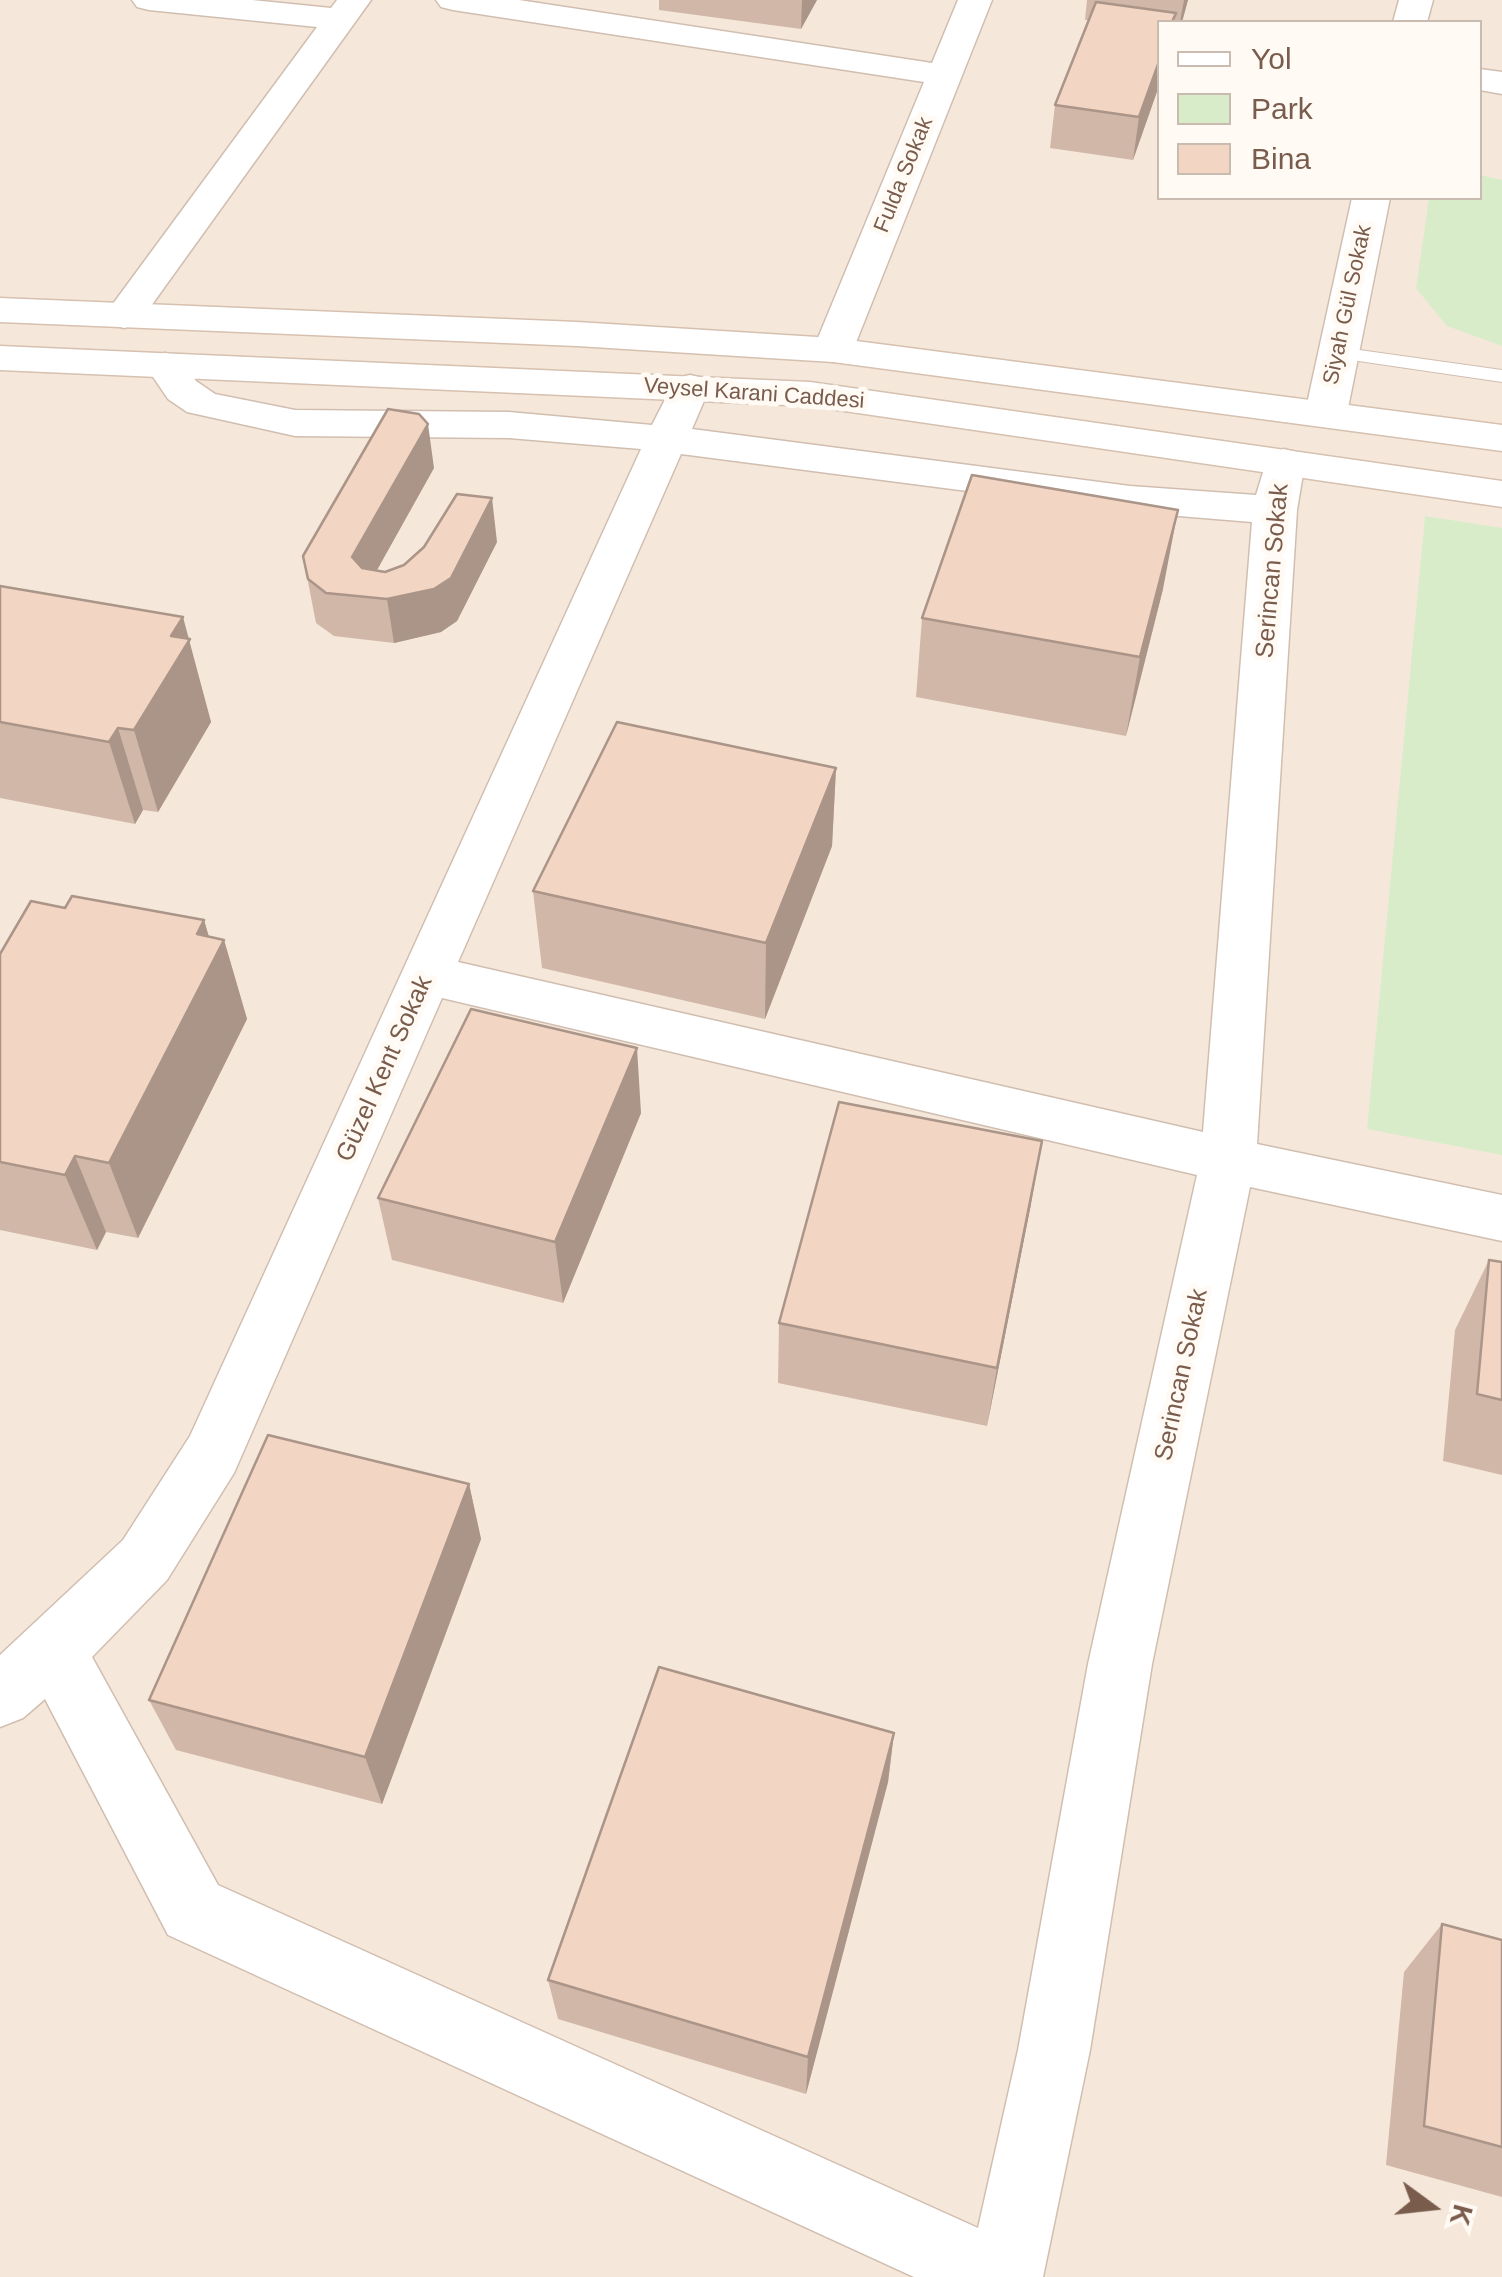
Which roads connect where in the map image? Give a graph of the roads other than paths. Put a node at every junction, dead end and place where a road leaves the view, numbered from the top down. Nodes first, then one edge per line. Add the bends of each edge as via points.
1 (149, 0) edge
2 (453, 0) edge
3 (975, 0) edge
4 (348, 9) edge
5 (945, 75) junction
6 (1371, 200) edge
7 (0, 310) edge
8 (124, 316) junction
9 (833, 350) junction
10 (1338, 353) junction
11 (0, 358) edge
12 (165, 364) junction
13 (1502, 376) edge
14 (690, 388) junction
15 (1326, 413) junction
16 (1502, 438) edge
17 (668, 439) junction
18 (1279, 486) junction
19 (1502, 494) edge
20 (428, 975) junction
21 (1228, 1160) junction
22 (1502, 1218) edge
23 (54, 1651) junction
24 (0, 1696) edge
25 (1002, 2277) edge

1 - 4 street
2 - 5 street
3 - 5 street, Fulda Sokak
4 - 8 street
5 - 9 street, Fulda Sokak
6 - 10 street, Siyah Gül Sokak
7 - 8 street, Veysel Karani Caddesi
8 - 9 street, Veysel Karani Caddesi
9 - 15 street, Veysel Karani Caddesi
10 - 13 lane
10 - 15 street, Siyah Gül Sokak
11 - 12 street, Veysel Karani Caddesi
12 - 14 street, Veysel Karani Caddesi
12 - 17 street via 182,390 202,402 295,423 509,425
14 - 17 street, Güzel Kent Sokak
14 - 18 street, Veysel Karani Caddesi via 810,394
15 - 16 street, Veysel Karani Caddesi
17 - 18 street via 1130,498
17 - 20 street, Güzel Kent Sokak
18 - 19 street, Veysel Karani Caddesi
18 - 21 street, Serincan Sokak
20 - 21 street
20 - 23 street, Güzel Kent Sokak via 212,1454 145,1560
21 - 22 street
21 - 25 street, Serincan Sokak via 1120,1664 1054,2050
23 - 24 street, Güzel Kent Sokak
23 - 25 street via 193,1910

